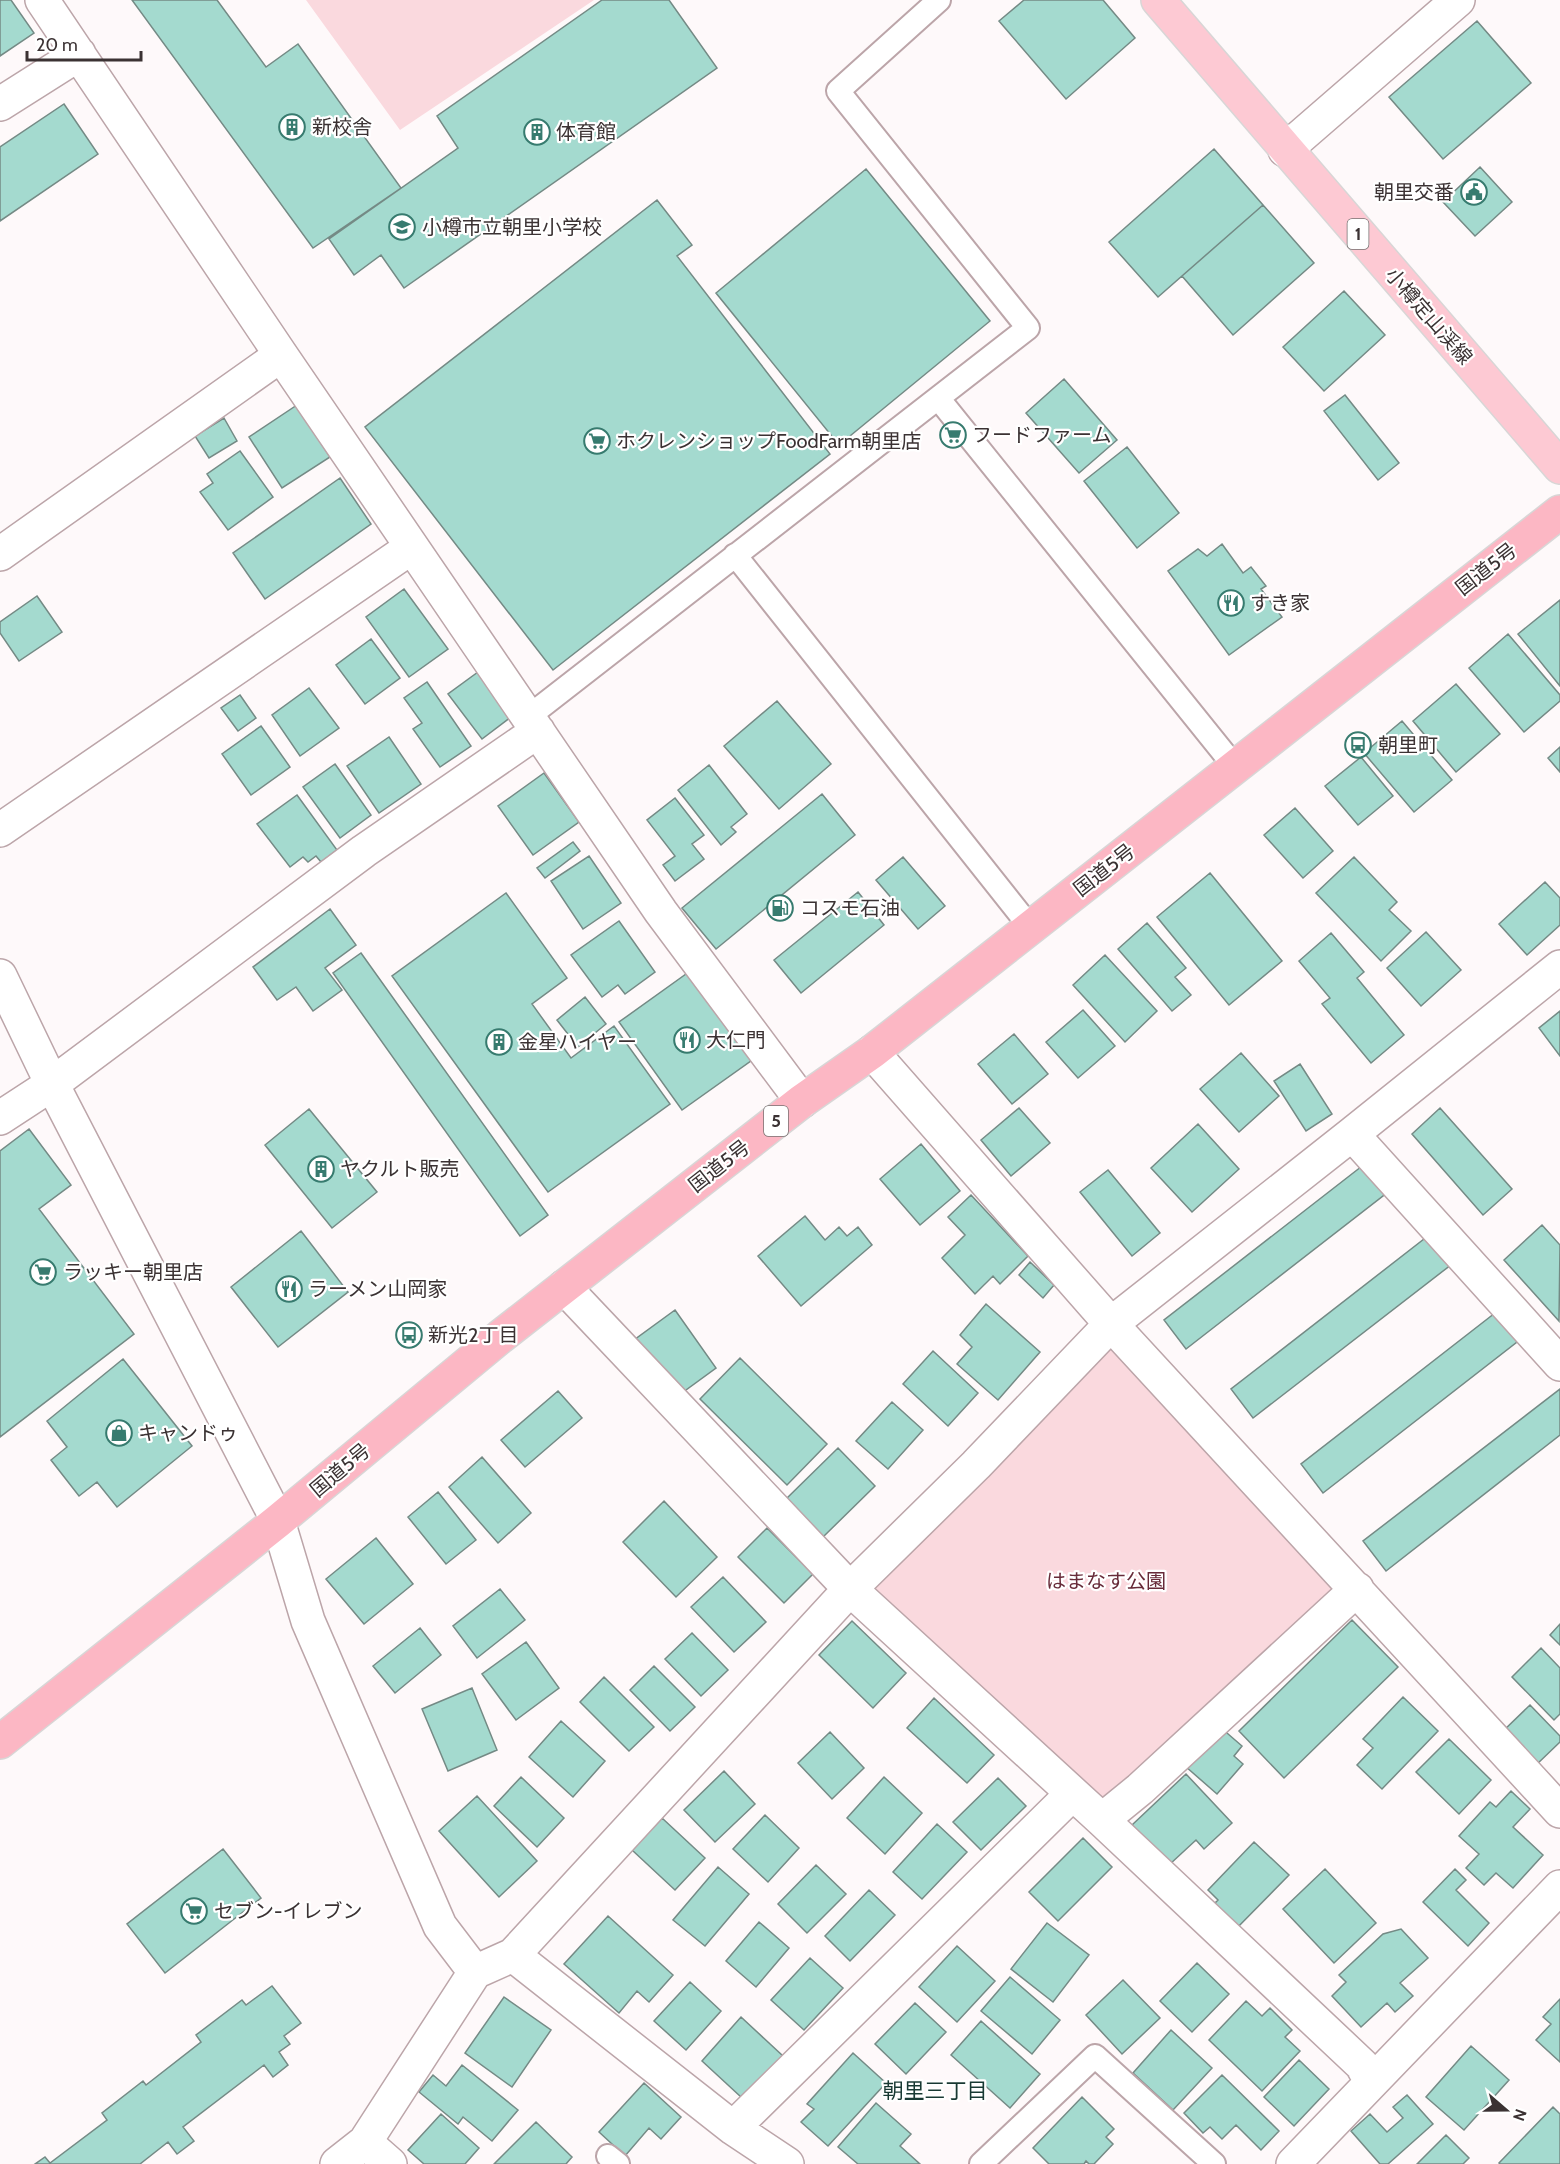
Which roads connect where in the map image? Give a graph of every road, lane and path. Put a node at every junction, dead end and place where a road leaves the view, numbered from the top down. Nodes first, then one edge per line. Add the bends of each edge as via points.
1 (42, 0) edge
2 (939, 0) edge
3 (1158, 0) edge
4 (1458, 0) edge
5 (79, 54) junction
6 (0, 105) edge
7 (1285, 150) junction
8 (281, 356) junction
9 (938, 398) junction
10 (1560, 467) edge
11 (1560, 512) edge
12 (412, 547) junction
13 (0, 554) edge
14 (735, 555) junction
15 (533, 724) junction
16 (1235, 767) junction
17 (0, 830) edge
18 (1031, 927) junction
19 (1560, 967) edge
20 (0, 976) edge
21 (872, 1052) junction
22 (52, 1084) junction
23 (802, 1101) junction
24 (0, 1118) edge
25 (1352, 1134) junction
26 (564, 1287) junction
27 (1111, 1324) junction
28 (1560, 1364) edge
29 (278, 1521) junction
30 (850, 1589) junction
31 (1357, 1589) junction
32 (0, 1742) edge
33 (1072, 1794) junction
34 (1560, 1811) edge
35 (1102, 1820) junction
36 (1560, 1887) edge
37 (513, 1955) junction
38 (475, 1972) junction
39 (1371, 2082) junction
40 (734, 2128) junction
41 (365, 2142) junction
42 (337, 2164) edge
43 (390, 2164) edge
44 (787, 2164) edge
45 (981, 2164) edge
46 (1214, 2164) edge
47 (1293, 2164) edge

1 - 5 street
2 - 9 lane via 838,92 1029,328
3 - 7 main road, 小樽定山渓線 / 1
4 - 7 street
5 - 6 street
5 - 8 street
7 - 10 main road, 小樽定山渓線 / 1
8 - 12 street
8 - 13 street
9 - 14 lane
9 - 16 lane
11 - 16 highway, 国道5号 / 5
12 - 15 street
12 - 17 street
14 - 15 lane
14 - 18 lane
15 - 22 street
15 - 23 street via 661,912
16 - 18 highway, 国道5号 / 5
18 - 21 highway, 国道5号 / 5
19 - 25 street
20 - 22 street
21 - 23 highway, 国道5号 / 5
21 - 27 street
22 - 24 street
22 - 29 street
23 - 26 highway, 国道5号 / 5
25 - 27 street
25 - 28 street
26 - 29 highway, 国道5号 / 5
26 - 30 street
27 - 30 street
27 - 31 street
29 - 32 highway, 国道5号 / 5
29 - 38 street via 308,1621 435,1915
30 - 33 street
30 - 37 street
31 - 34 street
31 - 35 street
33 - 35 street
33 - 40 street
35 - 39 street via 1362,2065
36 - 39 street
37 - 38 street
37 - 40 street
38 - 41 street
39 - 47 street
40 - 44 street
41 - 42 street
41 - 43 street
45 - 46 lane via 1095,2056

